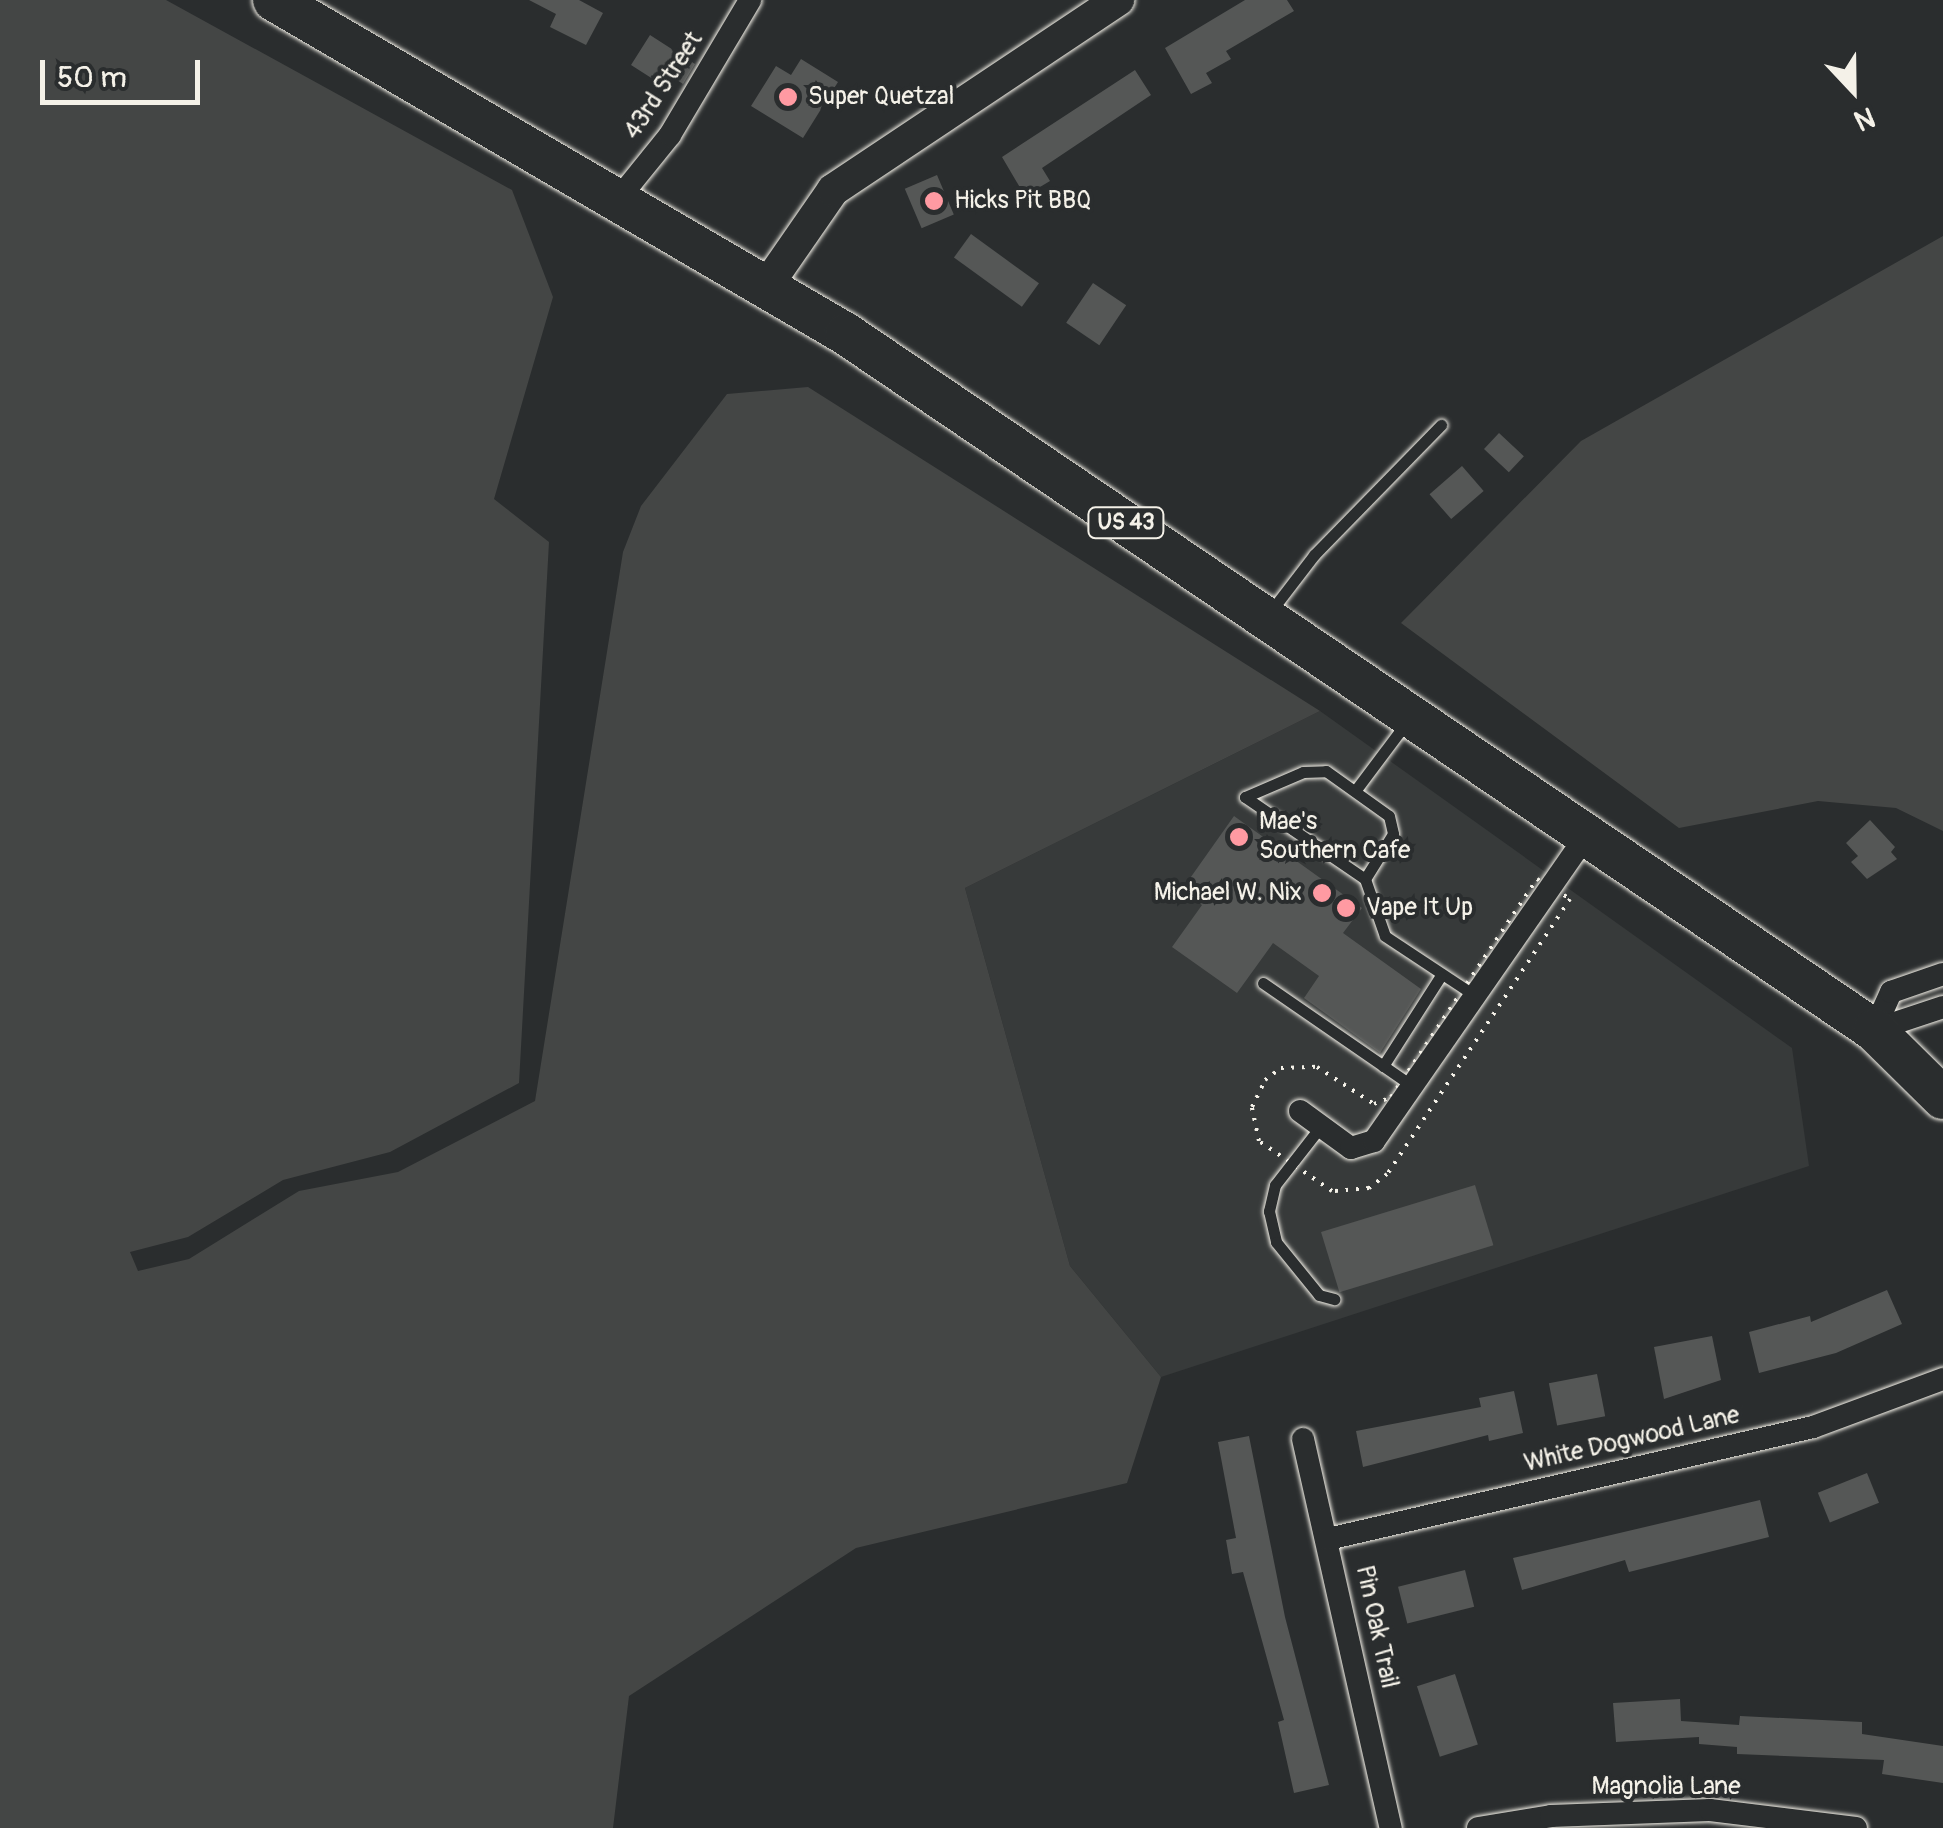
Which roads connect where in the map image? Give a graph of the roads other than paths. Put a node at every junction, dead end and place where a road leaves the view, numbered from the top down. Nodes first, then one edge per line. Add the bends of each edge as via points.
1 (274, 0) edge
2 (750, 0) edge
3 (1118, 0) edge
4 (619, 198) junction
5 (768, 284) junction
6 (1441, 426) dead end
7 (1266, 618) junction
8 (1411, 716) junction
9 (1355, 791) junction
10 (1587, 835) junction
11 (1365, 879) junction
12 (1943, 974) edge
13 (1440, 977) junction
14 (1263, 983) dead end
15 (1476, 997) junction
16 (1943, 1006) edge
17 (1874, 1030) junction
18 (1383, 1066) junction
19 (1415, 1088) junction
20 (1943, 1098) edge
21 (1300, 1111) dead end
22 (1320, 1126) junction
23 (1334, 1299) dead end
24 (1943, 1379) edge
25 (1303, 1439) dead end
26 (1328, 1539) junction
27 (1392, 1828) edge
28 (1478, 1828) edge
29 (1856, 1828) edge

1 - 4 highway, US 43
2 - 4 street, 43rd Street via 670,135
3 - 5 street via 833,190
4 - 5 highway, US 43
5 - 7 highway, US 43
6 - 7 lane via 1314,555
7 - 8 highway, US 43
8 - 9 lane
8 - 10 highway, US 43
9 - 11 lane via 1389,816 1392,834
9 - 11 lane via 1326,771 1303,772 1245,796
10 - 15 street
10 - 17 highway, US 43
11 - 13 lane via 1386,936
12 - 17 street via 1891,992
13 - 15 lane
13 - 18 lane
14 - 18 lane
15 - 19 street
16 - 17 street
17 - 20 highway, US 43
18 - 19 lane
19 - 22 street via 1374,1141 1351,1148
21 - 22 street
22 - 23 lane via 1275,1185 1269,1211 1276,1242 1320,1295
24 - 26 street, White Dogwood Lane via 1813,1428
25 - 26 street, Pin Oak Trail
26 - 27 street, Pin Oak Trail
28 - 29 street, Magnolia Lane via 1551,1816 1710,1810

